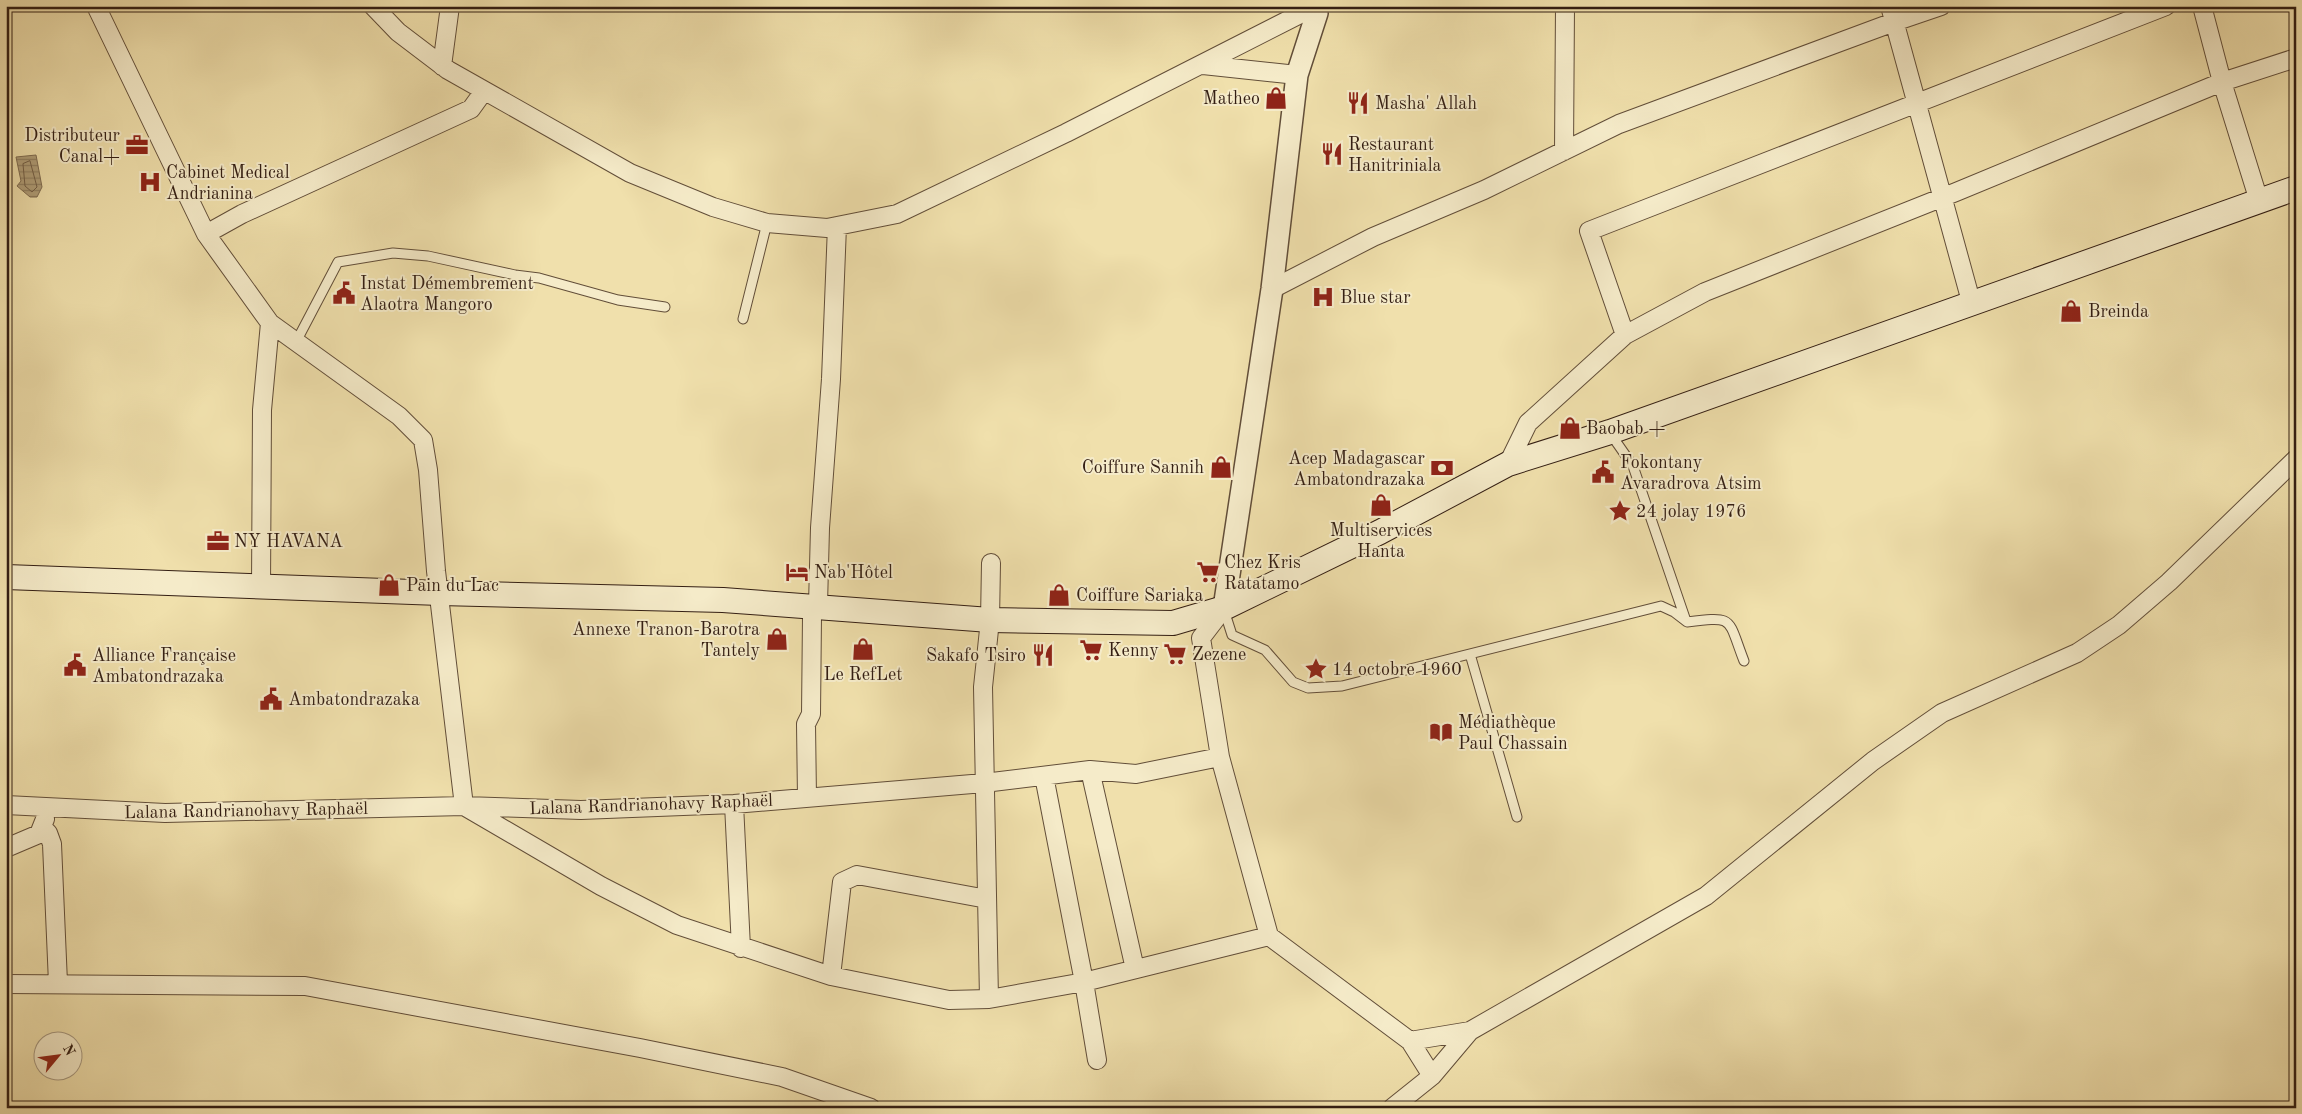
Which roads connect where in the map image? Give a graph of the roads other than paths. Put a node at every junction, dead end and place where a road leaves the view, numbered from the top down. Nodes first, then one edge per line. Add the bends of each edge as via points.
1 (96, 6) edge
2 (373, 6) edge
3 (450, 6) edge
4 (1565, 6) edge
5 (1941, 6) edge
6 (2166, 6) edge
7 (2202, 6) edge
8 (1316, 8) edge
9 (1892, 14) edge
10 (2296, 58) edge
11 (442, 66) junction
12 (1202, 66) junction
13 (1297, 75) junction
14 (2222, 82) junction
15 (484, 91) junction
16 (1917, 103) junction
17 (1564, 151) junction
18 (2296, 188) edge
19 (1944, 196) junction
20 (2259, 201) junction
21 (767, 223) junction
22 (836, 226) junction
23 (206, 234) junction
24 (1272, 289) junction
25 (1972, 305) junction
26 (665, 307) dead end
27 (743, 319) dead end
28 (270, 323) junction
29 (1625, 335) junction
30 (296, 342) junction
31 (1610, 432) junction
32 (2296, 459) edge
33 (1508, 464) junction
34 (991, 563) dead end
35 (6, 577) edge
36 (261, 587) junction
37 (440, 593) junction
38 (818, 606) junction
39 (1224, 608) junction
40 (990, 620) junction
41 (1686, 622) junction
42 (1470, 654) junction
43 (1744, 661) dead end
44 (1220, 757) junction
45 (1090, 770) junction
46 (1044, 776) junction
47 (984, 783) junction
48 (807, 798) junction
49 (734, 804) junction
50 (6, 806) edge
51 (464, 806) junction
52 (49, 809) junction
53 (1517, 818) dead end
54 (42, 827) junction
55 (6, 848) edge
56 (987, 899) junction
57 (1269, 936) junction
58 (741, 948) junction
59 (1135, 969) junction
60 (831, 976) junction
61 (1084, 982) junction
62 (58, 983) junction
63 (6, 984) edge
64 (990, 998) junction
65 (1470, 1031) junction
66 (1410, 1041) junction
67 (1097, 1060) dead end
68 (1432, 1076) junction
69 (871, 1108) edge
70 (1392, 1108) edge

1 - 23 street
2 - 11 street via 398,32
3 - 11 street
4 - 17 street
5 - 9 street
6 - 16 street
7 - 14 street
8 - 12 street
8 - 13 street
9 - 16 street
9 - 17 street via 1619,124
10 - 14 street
11 - 15 street
12 - 13 street
12 - 22 street via 897,214
13 - 24 street
14 - 19 street
14 - 20 street
15 - 21 street via 630,173 713,207
15 - 23 street via 471,109 242,214
16 - 19 street
16 - 29 street via 1589,231
17 - 24 street via 1484,190 1373,237
18 - 20 main road
19 - 25 street
19 - 29 street via 1705,292
20 - 25 main road
21 - 22 street
21 - 27 lane
22 - 38 street via 832,379 820,528
23 - 28 street
24 - 39 street
25 - 31 main road
26 - 30 lane via 618,300 539,278 428,256 393,253 338,262
28 - 30 street
28 - 36 street via 262,410
29 - 33 street via 1528,422
30 - 37 street via 399,416 423,440
31 - 33 main road
31 - 41 lane via 1633,466
32 - 65 street via 2169,582 2118,625 2077,653 1942,713 1873,761 1706,896
33 - 39 main road via 1380,532
34 - 40 street
35 - 36 main road
36 - 37 main road
37 - 38 main road via 723,600
37 - 51 street
38 - 40 main road
38 - 48 street via 812,616 811,714 806,724
39 - 40 main road via 1172,623
39 - 42 lane via 1232,634 1265,650 1293,682 1308,688 1342,686
39 - 44 street via 1201,638
40 - 47 street via 983,687
41 - 42 lane via 1661,606
41 - 43 lane via 1721,618 1730,623
42 - 53 lane
44 - 45 street, Lalana Randrianohavy Raphaël via 1136,774
44 - 57 street
45 - 46 street, Lalana Randrianohavy Raphaël
45 - 59 street
46 - 47 street, Lalana Randrianohavy Raphaël
46 - 61 street
47 - 48 street, Lalana Randrianohavy Raphaël
47 - 56 street
48 - 49 street, Lalana Randrianohavy Raphaël
49 - 51 street, Lalana Randrianohavy Raphaël via 581,810
49 - 58 street
50 - 52 street, Lalana Randrianohavy Raphaël
51 - 52 street, Lalana Randrianohavy Raphaël via 165,813
51 - 58 street via 677,926
52 - 54 street
54 - 55 street via 39,834
54 - 62 street via 52,844
56 - 60 street via 857,876 842,882
56 - 64 street
57 - 59 street
57 - 66 street
58 - 60 street
59 - 61 street
60 - 64 street via 948,1000
61 - 64 street
61 - 67 street
62 - 63 street
62 - 69 street via 305,986 782,1077
65 - 66 street
65 - 68 street
66 - 68 street
68 - 70 street

